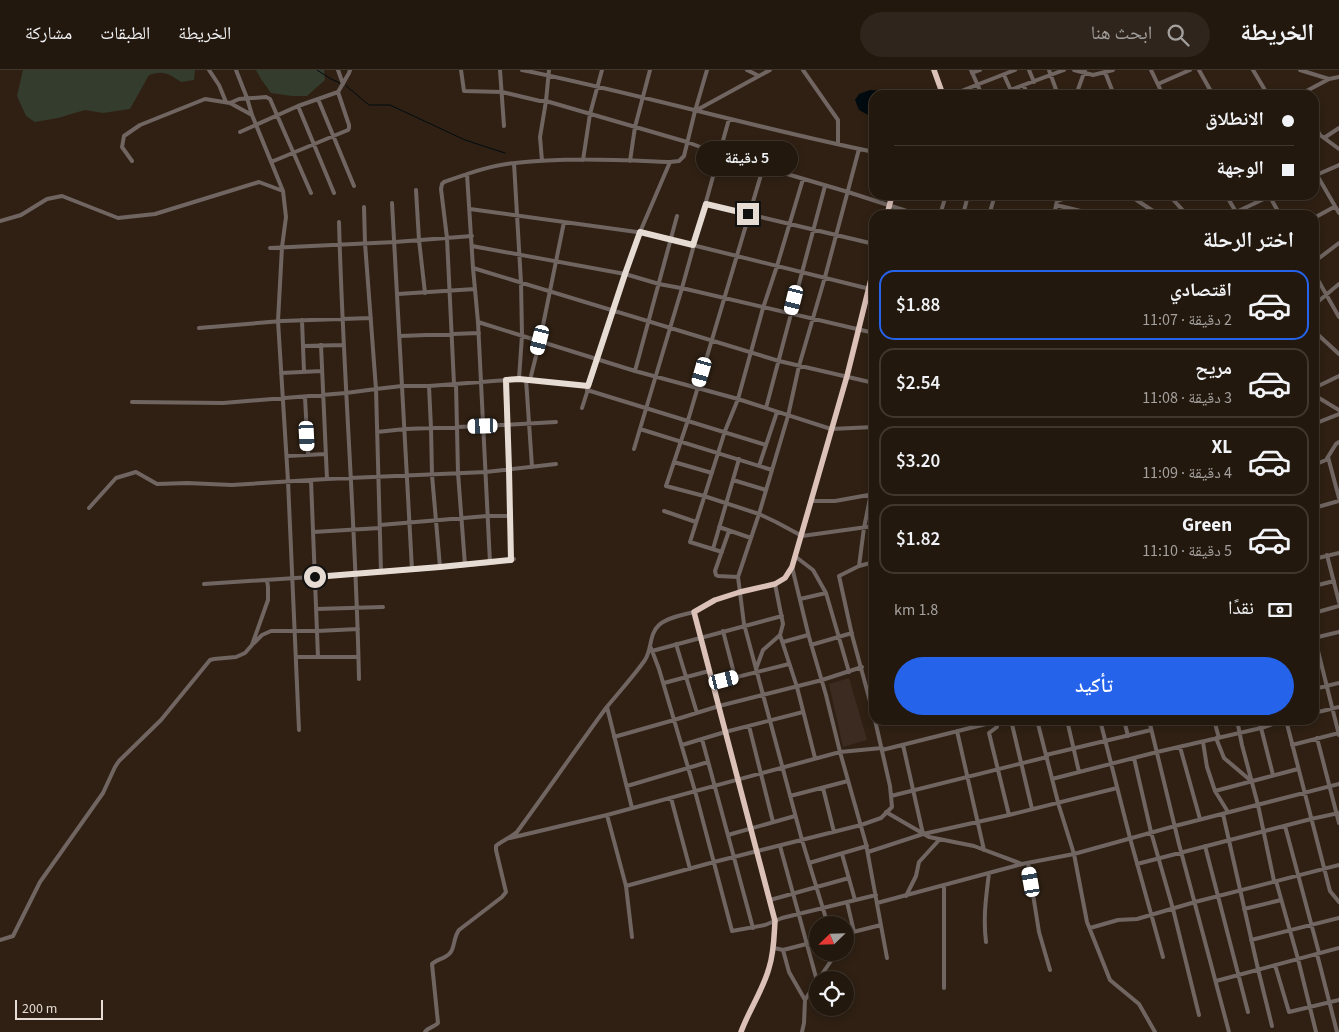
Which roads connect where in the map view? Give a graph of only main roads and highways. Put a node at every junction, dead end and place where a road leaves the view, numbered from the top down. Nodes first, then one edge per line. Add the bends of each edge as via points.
1 (934, 70) edge
2 (941, 90) edge
3 (869, 295) edge
4 (741, 1032) edge

1 - 2 highway
3 - 4 highway via 792,567 776,584 715,600 694,612 775,921 770,968

